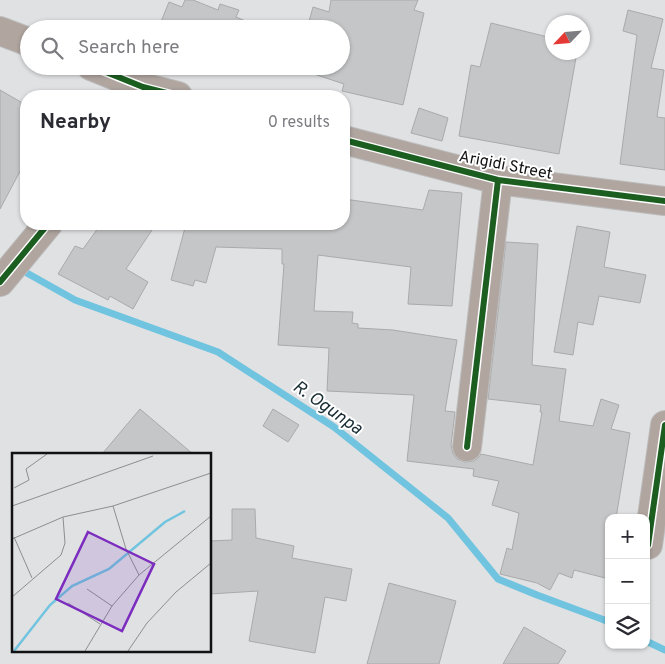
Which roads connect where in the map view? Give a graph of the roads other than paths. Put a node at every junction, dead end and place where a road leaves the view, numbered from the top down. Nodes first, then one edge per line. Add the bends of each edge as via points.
1 (0, 31) edge
2 (20, 39) edge
3 (108, 75) edge
4 (136, 90) edge
5 (350, 142) edge
6 (498, 180) junction
7 (665, 202) edge
8 (43, 230) edge
9 (0, 282) edge
10 (665, 425) edge
11 (467, 447) dead end
12 (650, 531) edge

1 - 2 street
3 - 4 street
5 - 6 street, Arigidi Street
6 - 7 street, Arigidi Street
6 - 11 street
8 - 9 street
10 - 12 street

